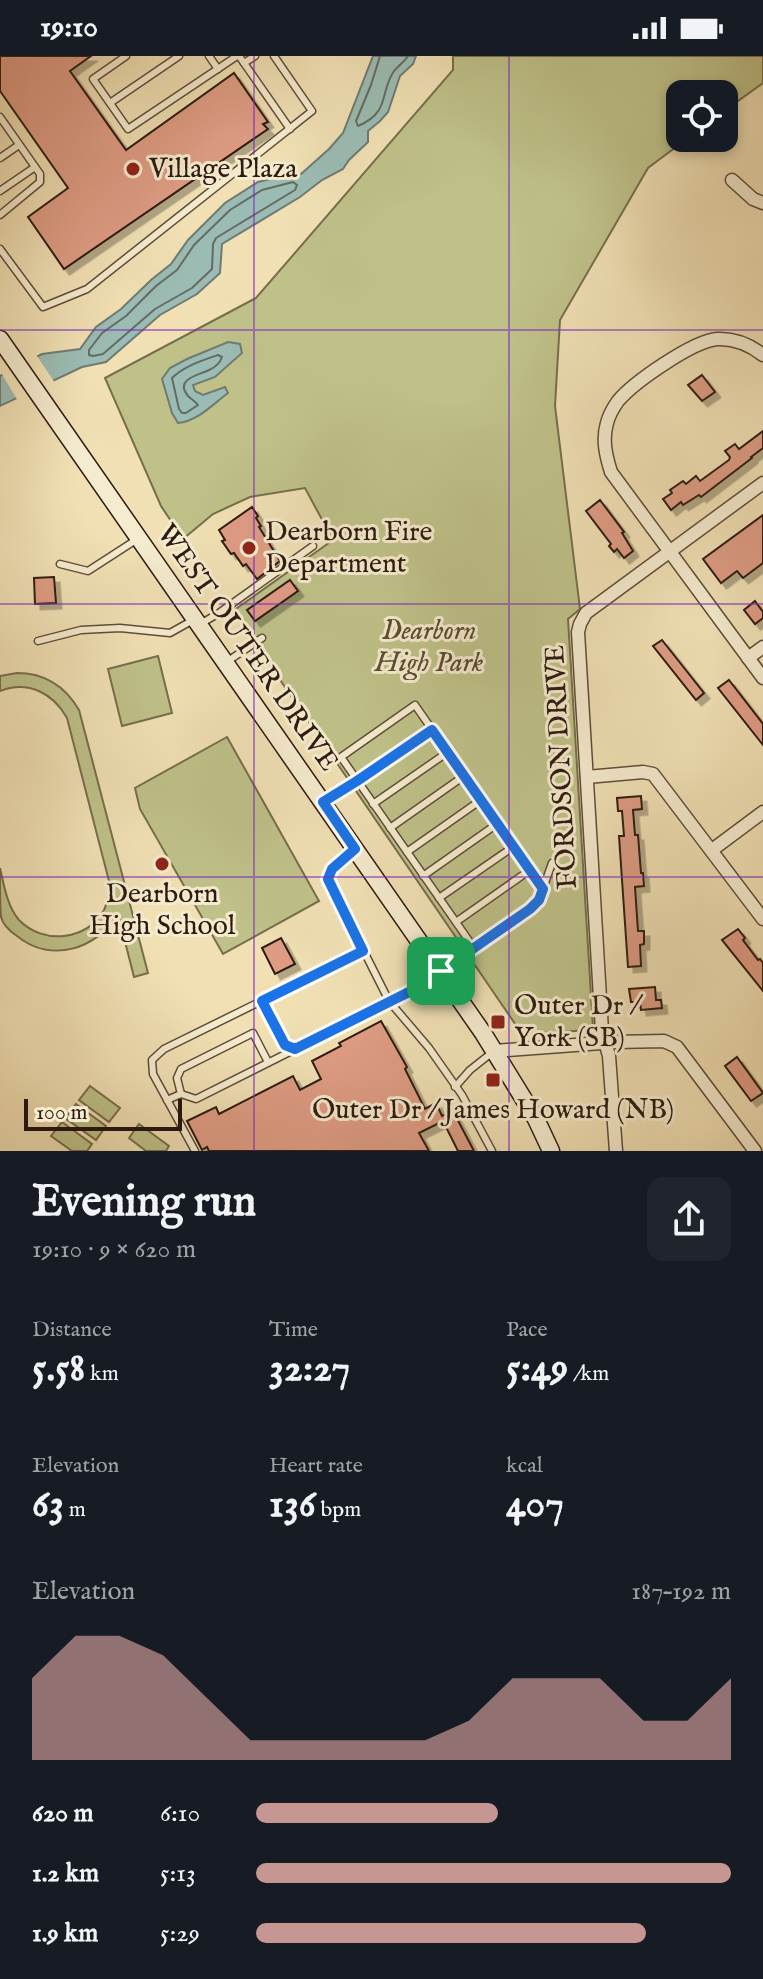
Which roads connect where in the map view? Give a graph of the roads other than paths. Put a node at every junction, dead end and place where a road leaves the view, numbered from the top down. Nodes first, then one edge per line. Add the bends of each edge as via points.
1 (126, 56) edge
2 (179, 56) edge
3 (209, 56) edge
4 (238, 56) edge
5 (255, 56) edge
6 (274, 56) edge
7 (244, 63) junction
8 (218, 69) junction
9 (110, 103) junction
10 (1, 121) edge
11 (290, 129) junction
12 (19, 145) junction
13 (0, 158) edge
14 (35, 167) junction
15 (732, 180) dead end
16 (0, 191) edge
17 (763, 203) edge
18 (0, 215) edge
19 (0, 249) edge
20 (4, 344) edge
21 (763, 355) edge
22 (763, 483) edge
23 (139, 538) junction
24 (313, 546) dead end
25 (669, 552) junction
26 (60, 564) dead end
27 (197, 622) junction
28 (262, 638) dead end
29 (38, 641) dead end
30 (763, 647) edge
31 (748, 658) junction
32 (225, 663) junction
33 (763, 678) edge
34 (432, 730) junction
35 (448, 752) junction
36 (464, 776) junction
37 (587, 777) junction
38 (357, 781) junction
39 (481, 800) junction
40 (323, 802) junction
41 (373, 804) junction
42 (763, 812) edge
43 (497, 824) junction
44 (390, 828) junction
45 (513, 847) junction
46 (355, 849) junction
47 (712, 850) junction
48 (407, 852) junction
49 (552, 863) dead end
50 (530, 870) junction
51 (423, 876) junction
52 (543, 889) junction
53 (439, 898) junction
54 (763, 919) edge
55 (456, 922) junction
56 (474, 948) junction
57 (363, 951) junction
58 (441, 971) junction
59 (262, 1001) junction
60 (389, 1001) junction
61 (604, 1043) junction
62 (295, 1049) junction
63 (495, 1051) junction
64 (268, 1062) junction
65 (455, 1087) junction
66 (181, 1094) junction
67 (167, 1100) junction
68 (195, 1151) edge
69 (492, 1151) edge
70 (551, 1151) edge
71 (616, 1151) edge
72 (755, 1151) edge

1 - 9 lane via 93,79
2 - 9 lane
3 - 8 lane
4 - 7 lane
4 - 8 lane
5 - 7 lane
6 - 11 lane via 312,111
7 - 11 lane
8 - 9 lane via 128,129
10 - 12 lane
11 - 19 lane via 87,289 43,307
12 - 13 lane
12 - 14 lane
14 - 16 lane
14 - 18 lane via 40,182
15 - 17 street
20 - 23 main road, WEST OUTER DRIVE
21 - 25 street via 736,340 703,341 648,376 615,405 604,444 611,472
22 - 25 street, FORDSON DRIVE
23 - 26 lane via 88,571
23 - 27 main road, WEST OUTER DRIVE
24 - 27 lane via 219,613
25 - 31 street
25 - 37 street, FORDSON DRIVE via 586,613 580,624
27 - 29 lane via 170,633 81,630
27 - 32 main road, WEST OUTER DRIVE
28 - 32 lane
30 - 31 street
31 - 33 street
32 - 40 main road, WEST OUTER DRIVE
34 - 35 lane
34 - 38 lane
34 - 38 lane via 415,705 341,757
35 - 36 lane
35 - 41 lane
36 - 39 lane
36 - 44 lane
37 - 47 street via 653,774
37 - 61 street, FORDSON DRIVE
38 - 40 lane
38 - 41 lane
39 - 43 lane
39 - 48 lane
40 - 46 main road, WEST OUTER DRIVE
41 - 44 lane
42 - 47 street
43 - 45 lane
43 - 51 lane
44 - 48 lane
45 - 50 lane
45 - 53 lane
46 - 57 lane via 328,879
46 - 58 main road, WEST OUTER DRIVE
47 - 54 street
48 - 51 lane
49 - 52 lane
50 - 52 lane
50 - 55 lane
51 - 53 lane
52 - 56 lane via 530,909
53 - 55 lane
55 - 56 lane
56 - 58 lane
57 - 59 lane
57 - 60 lane
58 - 60 lane
58 - 63 main road, WEST OUTER DRIVE
59 - 62 lane via 285,1045
59 - 67 lane via 164,1049 152,1060
60 - 62 lane
60 - 65 lane
61 - 63 street
61 - 71 street, FORDSON DRIVE
61 - 72 street via 664,1041 677,1047
62 - 64 lane
63 - 65 lane
63 - 70 main road, WEST OUTER DRIVE
64 - 66 lane via 196,1099
64 - 66 lane via 253,1033 181,1069
65 - 69 lane
66 - 67 lane
67 - 68 lane

